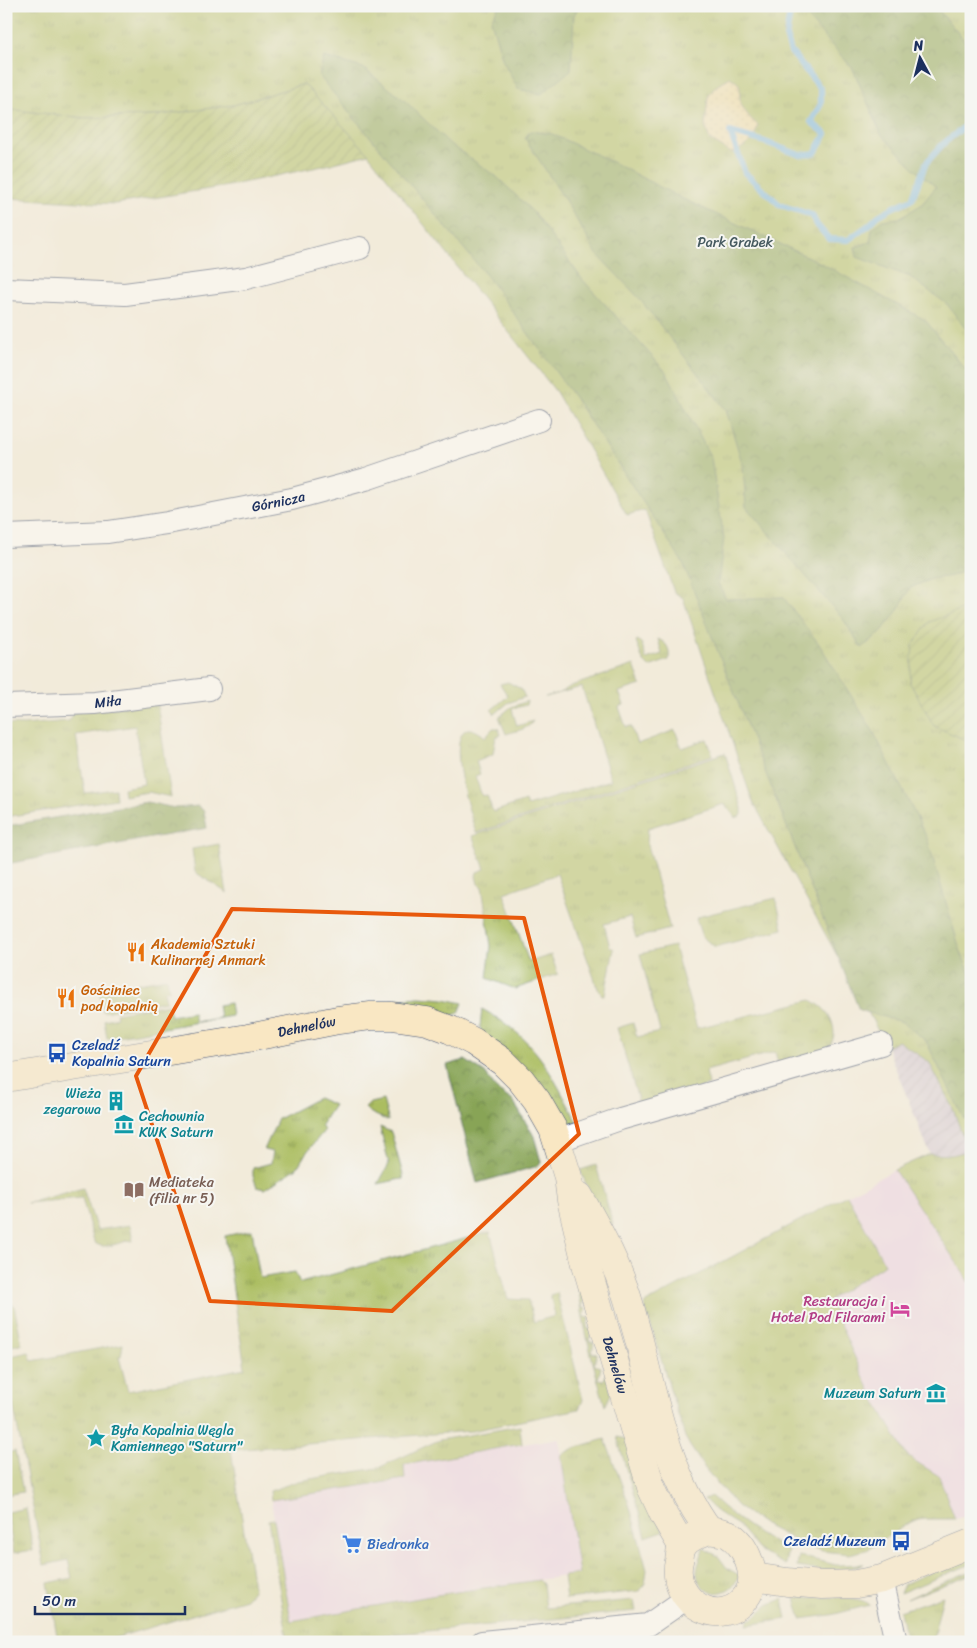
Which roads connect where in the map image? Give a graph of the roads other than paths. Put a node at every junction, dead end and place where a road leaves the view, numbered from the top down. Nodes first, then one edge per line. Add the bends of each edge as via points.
1 (360, 248) dead end
2 (6, 289) edge
3 (539, 420) dead end
4 (6, 536) edge
5 (209, 690) dead end
6 (6, 706) edge
7 (881, 1044) dead end
8 (6, 1078) edge
9 (557, 1141) junction
10 (568, 1177) junction
11 (709, 1530) junction
12 (971, 1542) edge
13 (682, 1546) junction
14 (753, 1577) junction
15 (882, 1579) junction
16 (687, 1598) junction
17 (610, 1636) edge
18 (482, 1642) edge
19 (896, 1642) edge

1 - 2 street via 246,278 125,294
3 - 4 street, Górnicza via 366,479 292,499 108,532
5 - 6 street, Miła via 95,703
7 - 9 street
8 - 9 street, Dehnelów via 338,1020 402,1017 427,1021 451,1030 503,1062 537,1101
9 - 10 street, Dehnelów
10 - 11 street, Dehnelów via 602,1236 625,1288 669,1452 689,1501
10 - 13 street, Dehnelów via 586,1264 651,1487
11 - 13 street via 690,1538
11 - 14 street via 727,1534 736,1542 750,1561
12 - 15 street
13 - 16 street via 677,1567
14 - 15 street via 822,1585
14 - 16 street via 744,1601 733,1610 709,1611 694,1606
15 - 19 street
16 - 17 street via 648,1625
17 - 18 street

